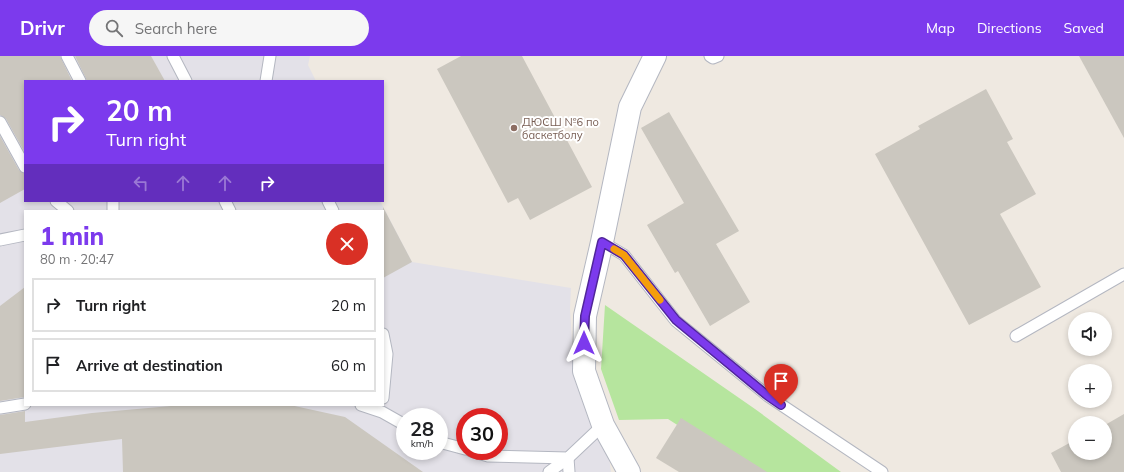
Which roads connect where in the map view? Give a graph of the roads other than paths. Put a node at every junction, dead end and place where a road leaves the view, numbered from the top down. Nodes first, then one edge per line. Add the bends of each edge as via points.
1 (67, 56) edge
2 (172, 56) edge
3 (270, 56) edge
4 (655, 56) edge
5 (710, 56) edge
6 (718, 56) edge
7 (79, 80) edge
8 (185, 80) edge
9 (266, 80) edge
10 (0, 122) edge
11 (24, 165) edge
12 (57, 202) edge
13 (67, 210) edge
14 (24, 235) edge
15 (0, 240) edge
16 (602, 242) junction
17 (1124, 274) edge
18 (1016, 336) dead end
19 (384, 339) edge
20 (384, 387) edge
21 (24, 404) edge
22 (368, 406) edge
23 (0, 408) edge
24 (382, 408) edge
25 (396, 418) edge
26 (604, 425) junction
27 (508, 456) edge
28 (568, 458) junction
29 (549, 472) edge
30 (569, 472) edge
31 (629, 472) edge
32 (882, 472) edge

1 - 7 lane
2 - 8 lane
3 - 9 lane
4 - 16 street via 630,106
5 - 6 lane
10 - 11 lane
12 - 13 lane
14 - 15 lane
16 - 26 street via 585,316 584,371
16 - 32 lane via 624,255 682,326 768,396
17 - 18 lane
19 - 20 lane via 387,354
21 - 23 lane
22 - 24 lane
24 - 25 lane
26 - 28 lane
26 - 31 street
27 - 28 lane
28 - 29 lane
28 - 30 lane

